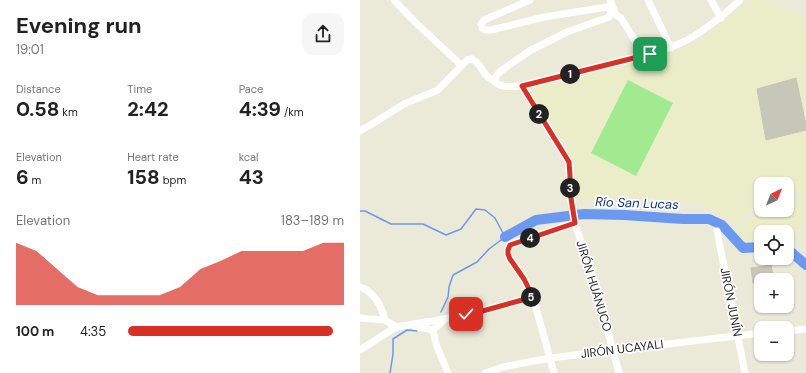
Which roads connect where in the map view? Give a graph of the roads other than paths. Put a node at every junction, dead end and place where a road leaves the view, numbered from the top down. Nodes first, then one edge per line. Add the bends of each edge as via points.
1 (394, 0) edge
2 (530, 0) edge
3 (610, 0) edge
4 (648, 0) edge
5 (711, 0) edge
6 (740, 0) edge
7 (614, 14) junction
8 (721, 18) junction
9 (671, 48) junction
10 (644, 55) junction
11 (461, 66) junction
12 (494, 81) junction
13 (522, 86) junction
14 (360, 131) edge
15 (574, 219) junction
16 (717, 231) dead end
17 (360, 287) edge
18 (533, 297) junction
19 (360, 318) edge
20 (444, 319) junction
21 (385, 320) junction
22 (411, 325) junction
23 (396, 327) junction
24 (806, 329) edge
25 (433, 330) junction
26 (794, 330) edge
27 (754, 334) edge
28 (738, 336) junction
29 (360, 350) edge
30 (613, 350) junction
31 (550, 358) junction
32 (504, 370) edge
33 (448, 373) edge
34 (485, 373) edge
35 (554, 373) edge
36 (619, 373) edge
37 (745, 373) edge

1 - 11 street
2 - 7 street via 484,20 482,28 491,30 544,17 607,7
3 - 7 street
4 - 9 street
5 - 8 street
6 - 8 street
7 - 10 street via 621,18
7 - 12 street via 567,32 531,50 502,70
8 - 9 street via 700,33
9 - 10 street
10 - 13 street
11 - 12 street via 472,59 482,67 486,76
11 - 14 street via 438,90 404,104
12 - 13 street via 504,87
13 - 15 street, JIRÓN HUÁNUCO via 569,162
15 - 18 street via 510,245 510,259
15 - 30 street, JIRÓN HUÁNUCO
16 - 28 street, JIRÓN JUNÍN
17 - 21 street via 374,297 383,311
18 - 20 street
18 - 31 street
19 - 21 street
20 - 22 street
20 - 25 street
21 - 23 street
22 - 23 street
22 - 25 street
23 - 29 street
24 - 26 street
25 - 33 street
27 - 28 street, JIRÓN UCAYALI
28 - 30 street, JIRÓN UCAYALI
28 - 37 street, JIRÓN JUNÍN
30 - 31 street, JIRÓN UCAYALI
30 - 36 street, JIRÓN HUÁNUCO
31 - 32 street, JIRÓN UCAYALI
31 - 35 street
32 - 34 street, JIRÓN UCAYALI

